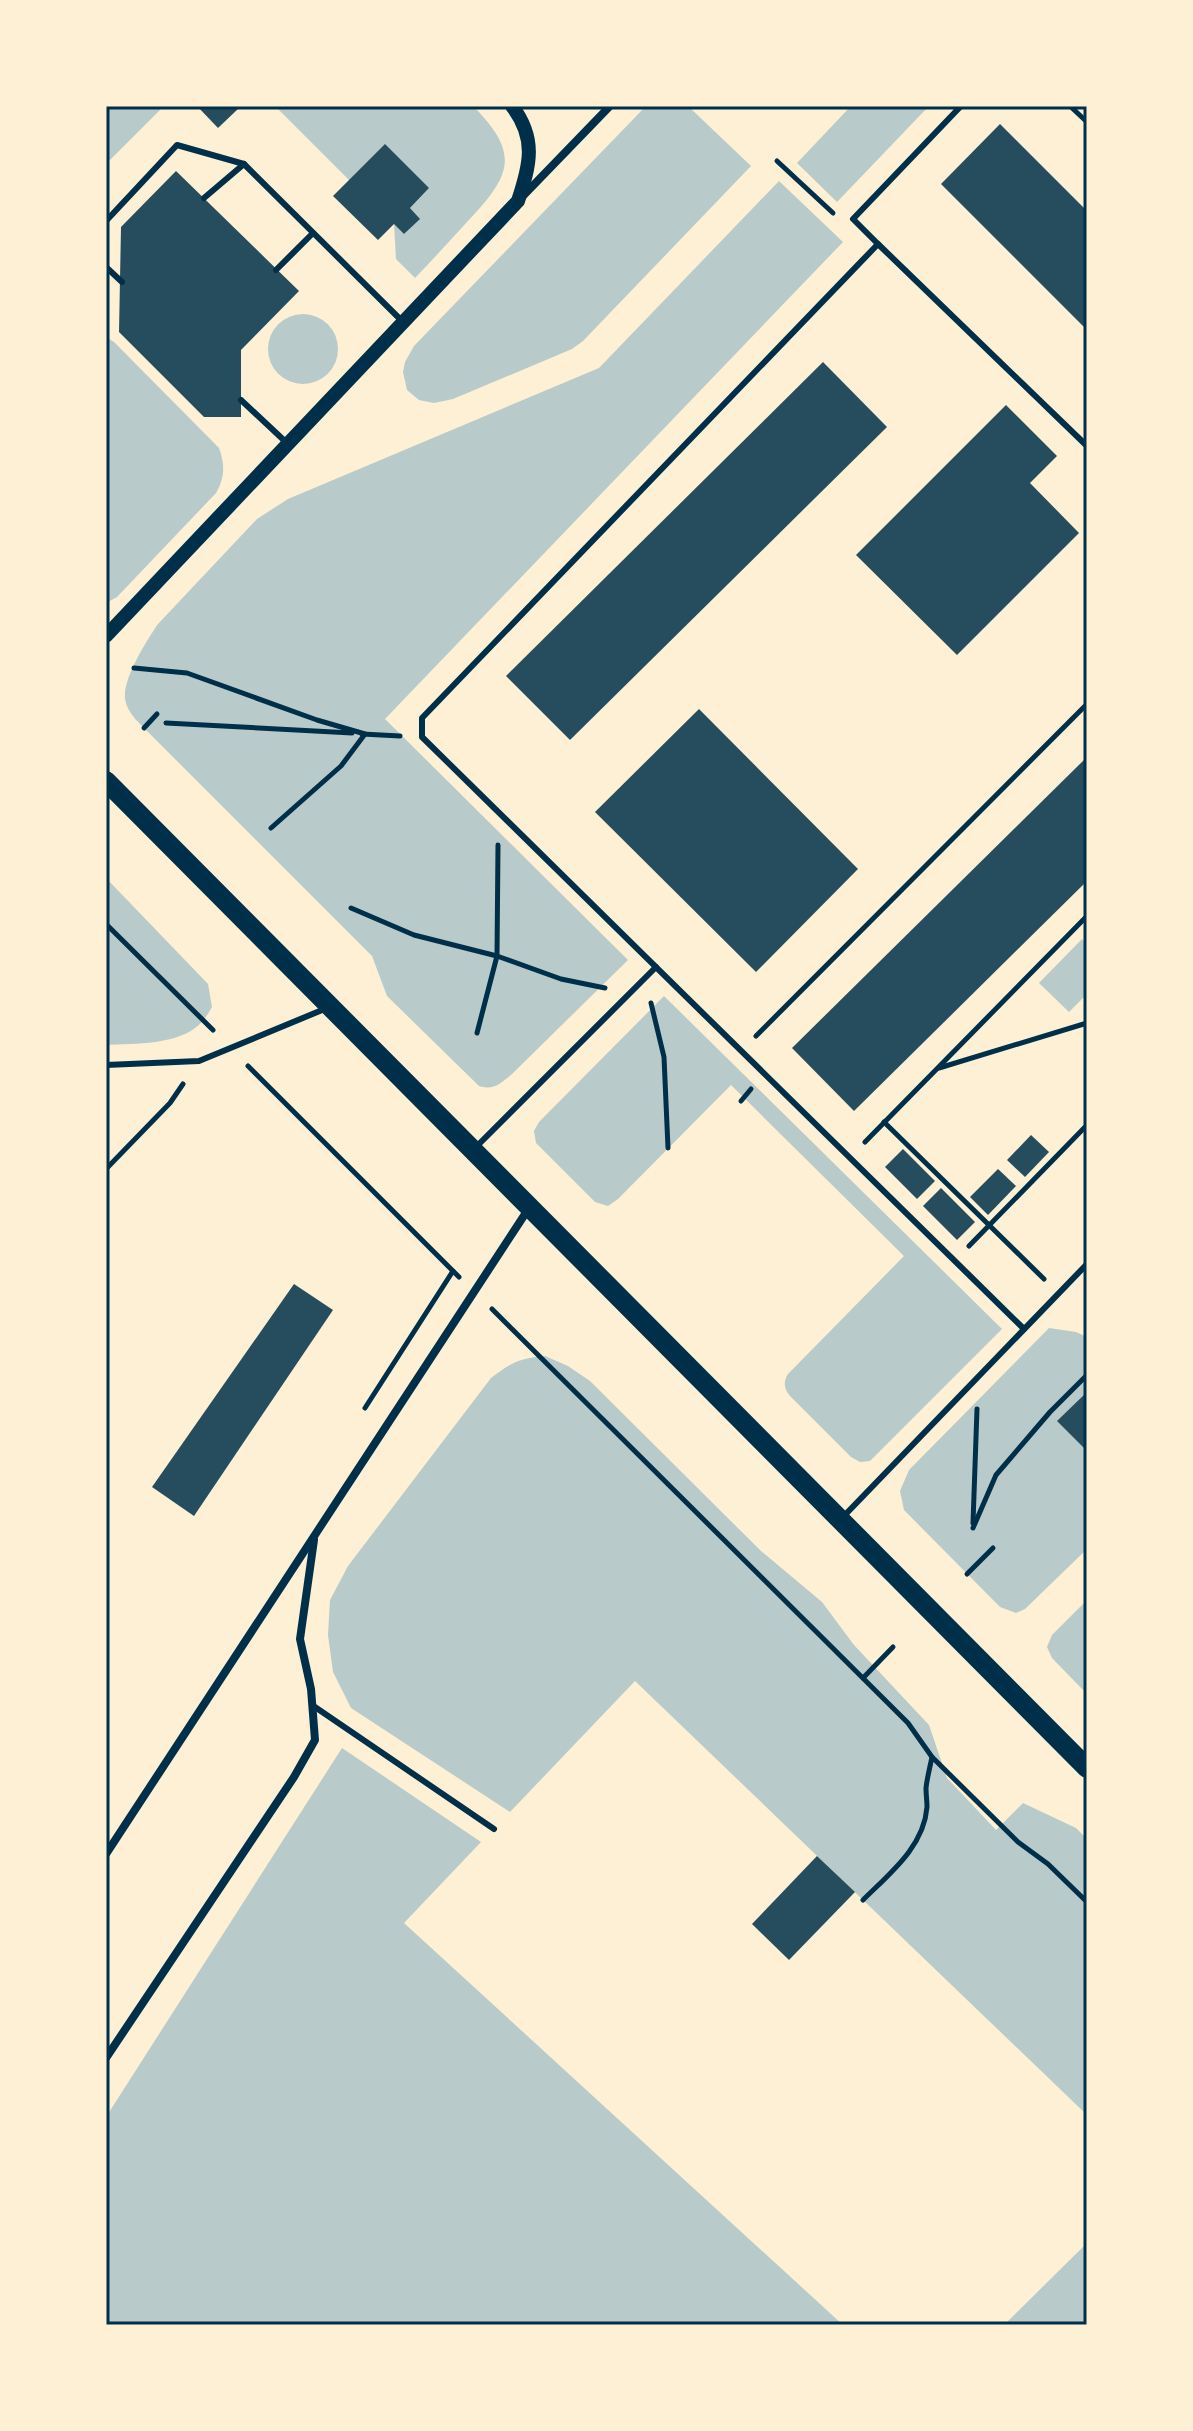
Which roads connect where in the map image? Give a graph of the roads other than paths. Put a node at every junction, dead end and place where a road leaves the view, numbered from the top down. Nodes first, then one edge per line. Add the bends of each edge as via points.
1 (512, 106) edge
2 (610, 106) edge
3 (961, 106) edge
4 (244, 164) junction
5 (204, 198) dead end
6 (518, 201) junction
7 (106, 221) edge
8 (313, 233) junction
9 (878, 244) junction
10 (106, 267) edge
11 (276, 270) dead end
12 (122, 282) dead end
13 (403, 322) junction
14 (241, 400) dead end
15 (288, 444) junction
16 (1087, 446) edge
17 (106, 636) edge
18 (106, 781) edge
19 (656, 967) junction
20 (330, 1007) junction
21 (106, 1065) edge
22 (473, 1150) junction
23 (530, 1207) junction
24 (1087, 1264) edge
25 (1024, 1329) junction
26 (840, 1519) junction
27 (314, 1536) junction
28 (312, 1705) junction
29 (1087, 1768) edge
30 (494, 1829) dead end
31 (106, 1854) edge
32 (106, 2058) edge

1 - 6 street via 523,121 530,147
2 - 6 street
3 - 9 lane via 853,219
4 - 5 lane
4 - 7 lane via 177,145
4 - 8 lane
6 - 13 street
8 - 11 lane
8 - 13 lane
9 - 16 lane
9 - 19 lane via 422,718 422,737
10 - 12 lane
13 - 15 street
14 - 15 lane
15 - 17 street
18 - 20 main road
19 - 22 lane
19 - 25 lane
20 - 21 lane via 199,1061
20 - 22 main road
22 - 23 main road
23 - 26 main road
23 - 27 street
24 - 25 lane
25 - 26 lane
26 - 29 main road
27 - 28 street via 300,1639
27 - 31 street
28 - 30 lane
28 - 32 street via 315,1740 294,1777

